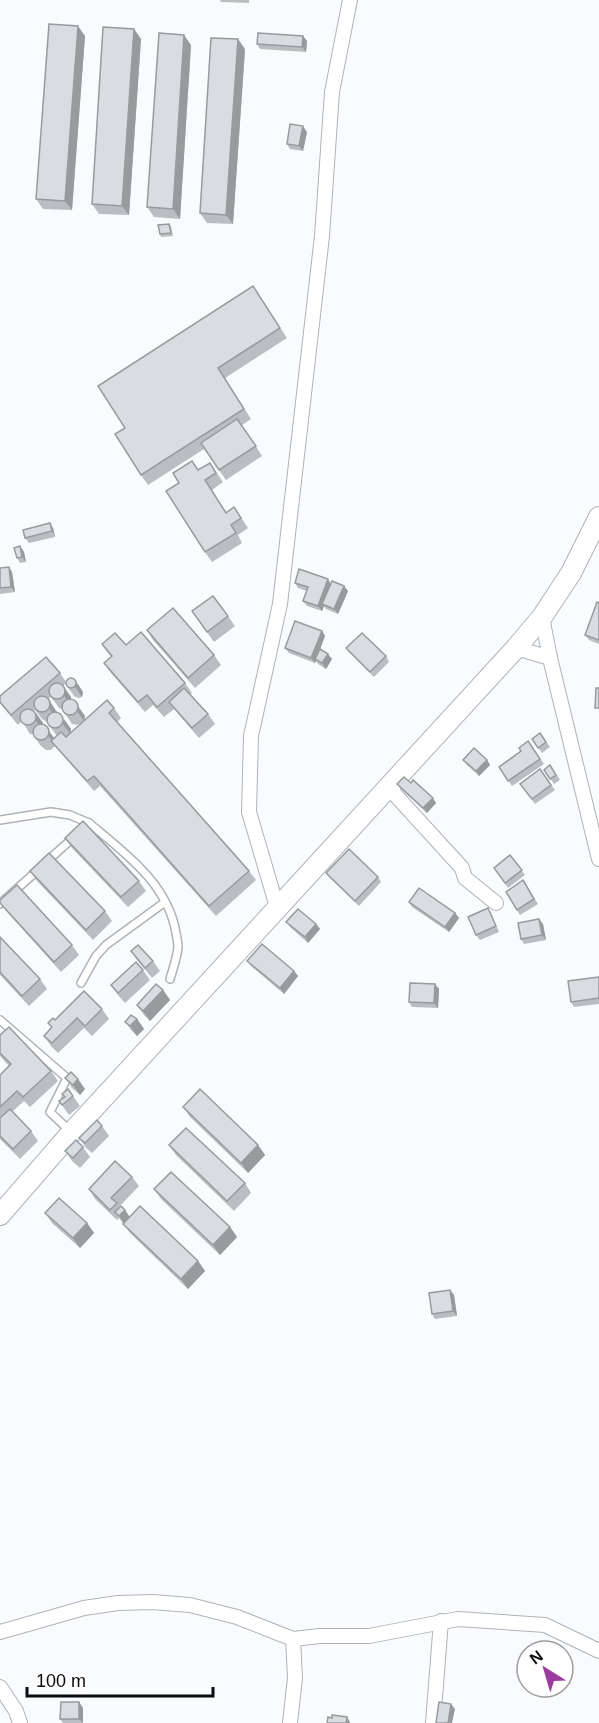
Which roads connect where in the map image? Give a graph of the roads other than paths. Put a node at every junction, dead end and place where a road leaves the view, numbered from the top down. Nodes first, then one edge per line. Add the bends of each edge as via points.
1 (350, 0) edge
2 (599, 517) edge
3 (542, 617) junction
4 (516, 648) junction
5 (550, 658) junction
6 (388, 788) junction
7 (0, 820) edge
8 (89, 823) junction
9 (599, 859) edge
10 (165, 902) junction
11 (496, 903) dead end
12 (0, 904) edge
13 (277, 907) junction
14 (170, 979) dead end
15 (81, 983) dead end
16 (0, 1020) edge
17 (72, 1132) junction
18 (0, 1215) edge
19 (441, 1621) junction
20 (0, 1632) edge
21 (293, 1639) junction
22 (599, 1651) edge
23 (0, 1687) edge
24 (20, 1723) edge
25 (290, 1723) edge
26 (433, 1723) edge

1 - 13 street via 332,92 322,236 280,604 251,736 249,812
2 - 3 main road via 571,573
3 - 4 main road
3 - 5 street
4 - 5 street
4 - 6 main road
5 - 9 street
6 - 11 street via 462,868 465,878
6 - 13 main road
7 - 8 lane via 51,812 70,814
8 - 10 lane via 149,876
8 - 12 lane
10 - 14 lane via 173,917 178,946
10 - 15 lane via 106,945
13 - 17 main road
16 - 17 lane via 67,1078 50,1112
17 - 18 main road
19 - 21 street via 369,1636
19 - 22 street via 545,1625
19 - 26 street
20 - 21 street via 84,1608 153,1602 190,1605 237,1617
21 - 25 street via 295,1678
23 - 24 street

